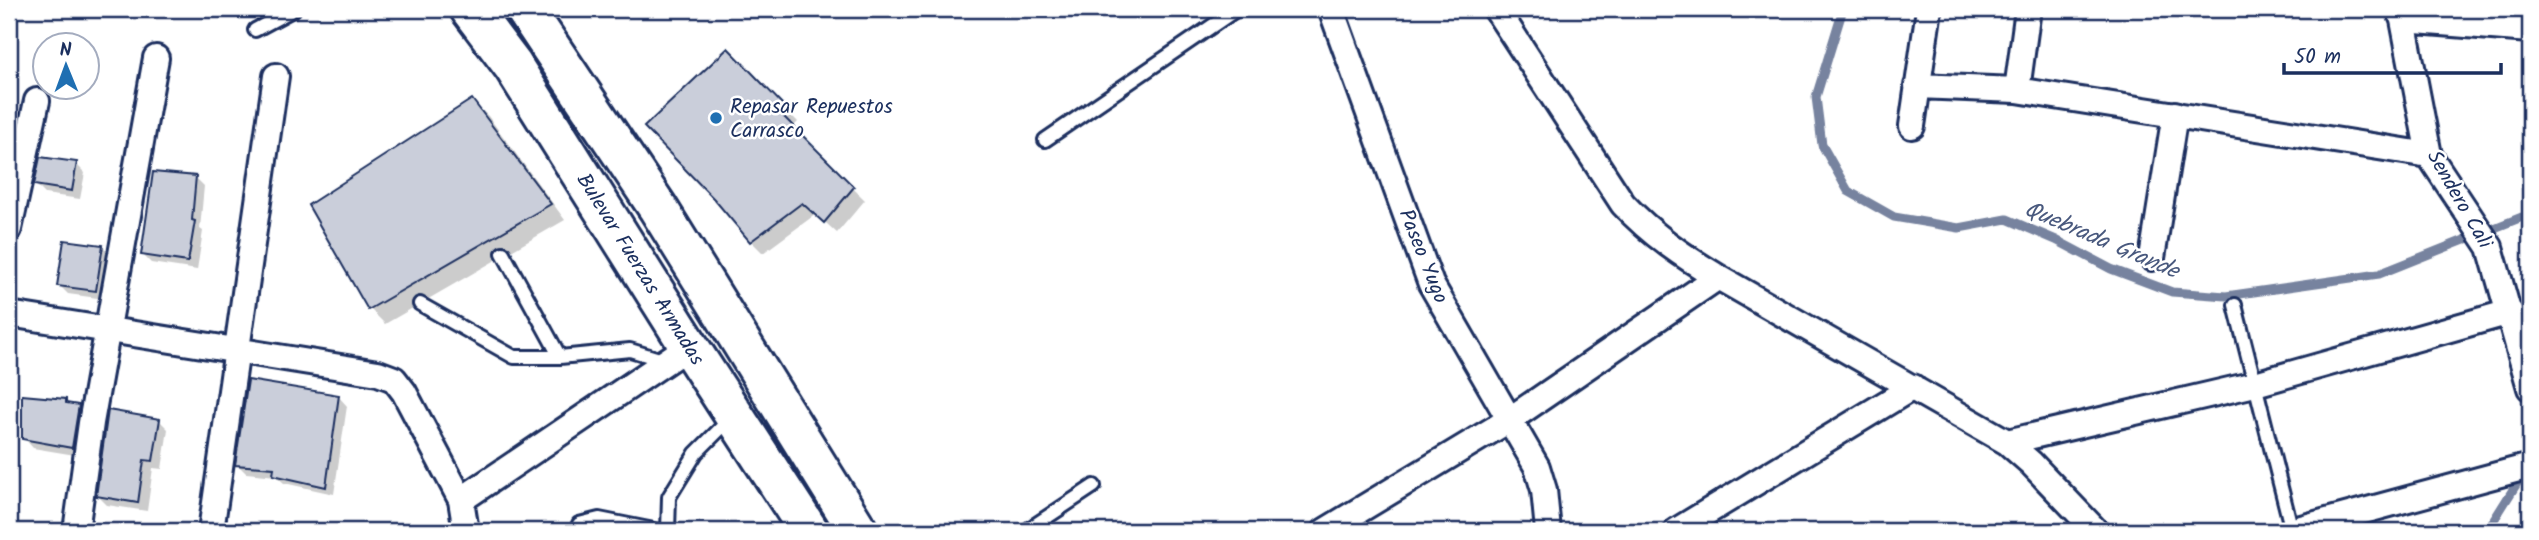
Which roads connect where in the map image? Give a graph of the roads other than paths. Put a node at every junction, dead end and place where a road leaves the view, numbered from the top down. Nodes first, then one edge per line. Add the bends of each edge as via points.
1 (294, 9) edge
2 (470, 9) edge
3 (525, 9) edge
4 (1237, 9) edge
5 (1331, 9) edge
6 (1496, 9) edge
7 (1929, 9) edge
8 (2028, 9) edge
9 (2401, 15) edge
10 (255, 30) dead end
11 (2530, 30) edge
12 (156, 58) dead end
13 (276, 76) dead end
14 (1917, 86) junction
15 (2017, 90) junction
16 (37, 102) edge
17 (2175, 114) junction
18 (1912, 126) dead end
19 (1045, 140) dead end
20 (2429, 155) junction
21 (9, 229) edge
22 (503, 253) dead end
23 (2151, 258) dead end
24 (1718, 277) junction
25 (419, 304) dead end
26 (2235, 305) dead end
27 (2510, 312) junction
28 (9, 314) edge
29 (107, 328) junction
30 (236, 350) junction
31 (678, 354) junction
32 (560, 357) junction
33 (2255, 384) junction
34 (1913, 387) junction
35 (2530, 388) edge
36 (734, 415) junction
37 (1508, 420) junction
38 (2007, 442) junction
39 (2530, 466) edge
40 (1094, 486) dead end
41 (461, 500) junction
42 (76, 531) edge
43 (211, 531) edge
44 (466, 531) edge
45 (576, 531) edge
46 (659, 531) edge
47 (668, 531) edge
48 (809, 531) edge
49 (858, 531) edge
50 (1026, 531) edge
51 (1325, 531) edge
52 (1548, 531) edge
53 (1676, 531) edge
54 (2096, 531) edge
55 (2291, 531) edge

1 - 10 lane
2 - 31 highway, Bulevar Fuerzas Armadas via 513,66
3 - 49 highway via 658,208
4 - 19 lane
5 - 37 street, Paseo Yugo via 1431,284
6 - 24 street via 1623,204 1645,228
7 - 14 street
8 - 15 street
9 - 11 street
9 - 20 street, Sendero Cali
12 - 29 street
13 - 30 street
14 - 15 street
14 - 18 street
15 - 17 street
16 - 21 street
17 - 20 street
17 - 23 street
20 - 27 street, Sendero Cali via 2490,247
22 - 32 lane
24 - 34 street
24 - 37 street
25 - 32 lane via 514,357
26 - 33 lane
27 - 33 street
27 - 35 street, Sendero Cali
28 - 29 street
29 - 30 street
29 - 42 street
30 - 41 street via 394,379
30 - 43 street
31 - 32 lane via 630,350
31 - 36 highway, Bulevar Fuerzas Armadas
31 - 41 street
33 - 38 street
33 - 55 lane
34 - 38 street
34 - 53 street
36 - 47 lane via 696,453 669,497
36 - 48 highway, Bulevar Fuerzas Armadas
37 - 51 street
37 - 52 street, Paseo Yugo via 1537,467
38 - 54 street
39 - 55 street
40 - 50 lane
41 - 44 street
45 - 46 lane via 579,524 598,519

